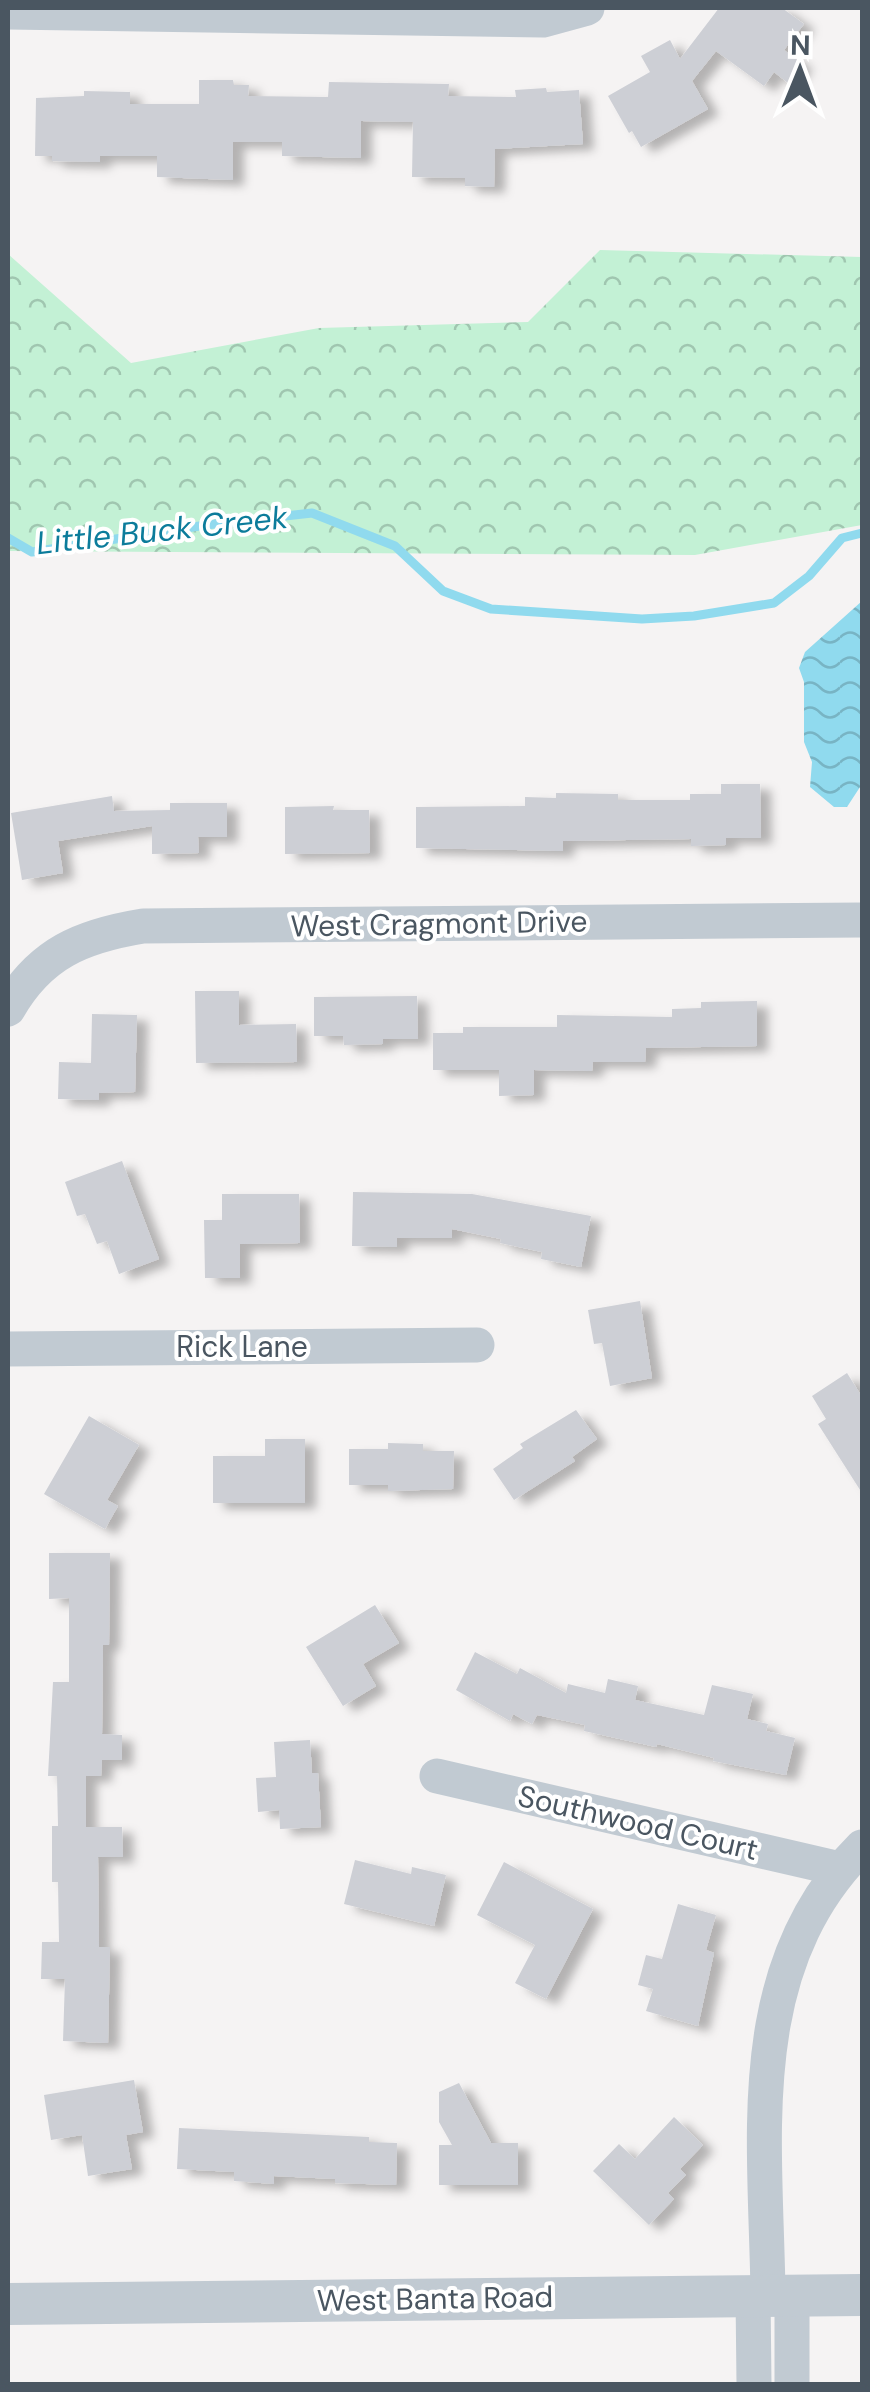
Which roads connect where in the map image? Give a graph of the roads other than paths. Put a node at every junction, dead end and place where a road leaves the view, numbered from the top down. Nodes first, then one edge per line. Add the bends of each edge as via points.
1 (8, 10) edge
2 (575, 12) edge
3 (862, 920) edge
4 (8, 1009) edge
5 (477, 1345) dead end
6 (8, 1349) edge
7 (437, 1776) dead end
8 (851, 1858) edge
9 (771, 2295) junction
10 (862, 2295) edge
11 (8, 2304) edge
12 (754, 2384) edge
13 (792, 2384) edge

1 - 2 street via 543,20
3 - 4 street, West Cragmont Drive via 144,926 105,932 58,952
5 - 6 street, Rick Lane
7 - 8 street, Southwood Court
8 - 9 street via 796,1940 770,2031
9 - 10 street, West Banta Road
9 - 11 street, West Banta Road
9 - 12 street
9 - 13 street

